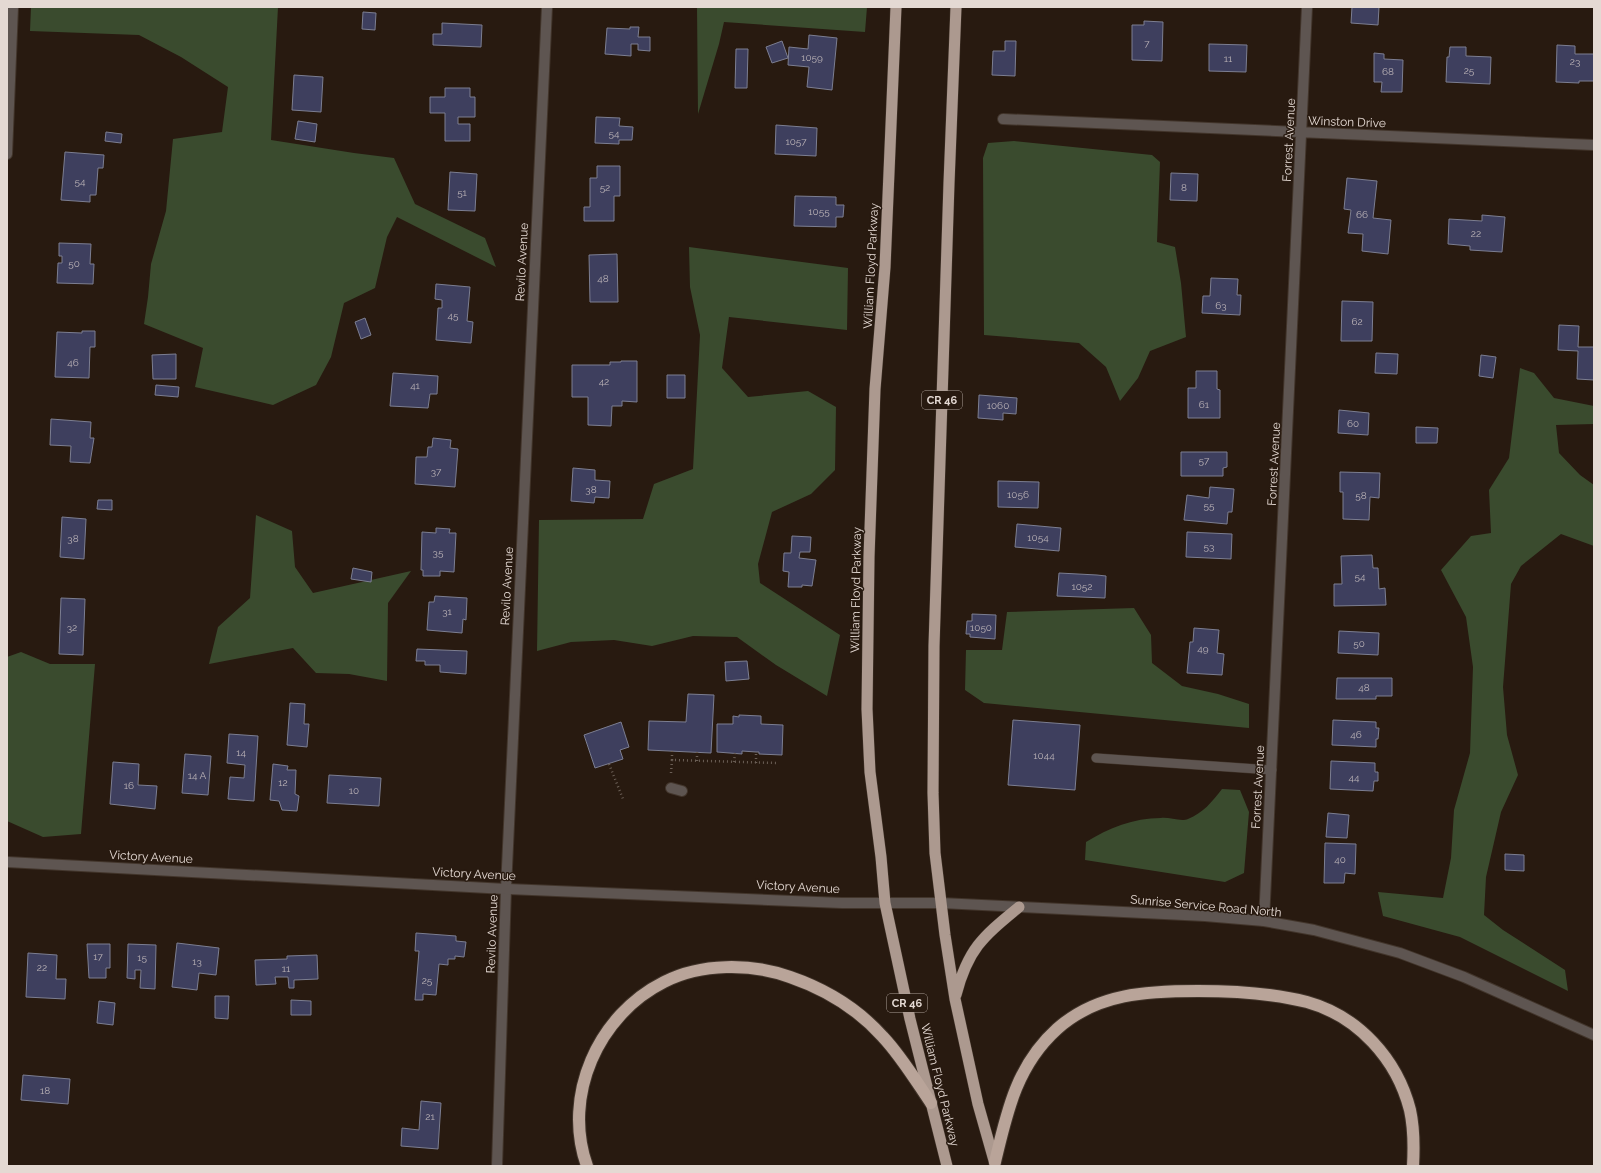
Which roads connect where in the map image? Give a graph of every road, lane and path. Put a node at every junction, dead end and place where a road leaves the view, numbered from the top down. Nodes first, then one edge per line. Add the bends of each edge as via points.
1 (13, 7) edge
2 (547, 7) edge
3 (896, 7) edge
4 (956, 7) edge
5 (1308, 7) edge
6 (1003, 119) dead end
7 (1303, 133) junction
8 (1594, 145) edge
9 (7, 154) edge
10 (672, 751) dead end
11 (697, 752) dead end
12 (756, 752) dead end
13 (735, 753) dead end
14 (1096, 758) dead end
15 (672, 760) junction
16 (697, 761) junction
17 (734, 762) junction
18 (756, 763) junction
19 (609, 764) dead end
20 (777, 764) dead end
21 (1272, 770) junction
22 (671, 788) joint
23 (682, 790) dead end
24 (622, 799) dead end
25 (7, 862) edge
26 (506, 889) junction
27 (885, 903) junction
28 (941, 903) junction
29 (1019, 907) junction
30 (1264, 921) junction
31 (955, 999) junction
32 (1594, 1035) edge
33 (931, 1102) junction
34 (995, 1164) edge
35 (497, 1166) edge
36 (587, 1166) edge
37 (947, 1166) edge
38 (1413, 1166) edge

1 - 9 street
2 - 26 street, Revilo Avenue
3 - 27 highway, William Floyd Parkway / CR 46 via 885,268 875,389 867,629 870,772
4 - 28 highway, CR 46 via 933,704 935,853
5 - 7 street, Forrest Avenue
6 - 7 street, Winston Drive
7 - 8 street, Winston Drive
7 - 21 street, Forrest Avenue
10 - 15 path
11 - 16 path
12 - 18 path
13 - 17 path
14 - 21 lane
15 - 16 path
15 - 22 path
16 - 17 path
17 - 18 path
18 - 20 path
19 - 24 path
21 - 30 street, Forrest Avenue
22 - 23 street
25 - 26 street, Victory Avenue
26 - 27 street, Victory Avenue
26 - 35 street, Revilo Avenue
27 - 28 street, Victory Avenue
27 - 33 highway, William Floyd Parkway / CR 46
28 - 29 street, Sunrise Service Road North
28 - 31 highway, CR 46
29 - 30 street, Sunrise Service Road North
29 - 31 highway via 989,931 975,947
30 - 32 street, Sunrise Service Road North via 1314,930 1400,953 1464,977
31 - 34 highway, CR 46 via 978,1104
33 - 36 highway via 883,1036 850,1007 830,995 789,976 767,970 727,967 704,969 684,973 647,992 618,1017 606,1032 590,1062 580,1099 580,1140
33 - 37 highway, William Floyd Parkway / CR 46
34 - 38 highway via 1015,1088 1047,1038 1070,1019 1095,1005 1124,996 1160,992 1216,991 1274,996 1308,1003 1339,1016 1367,1036 1380,1050 1398,1078 1410,1110 1413,1127

